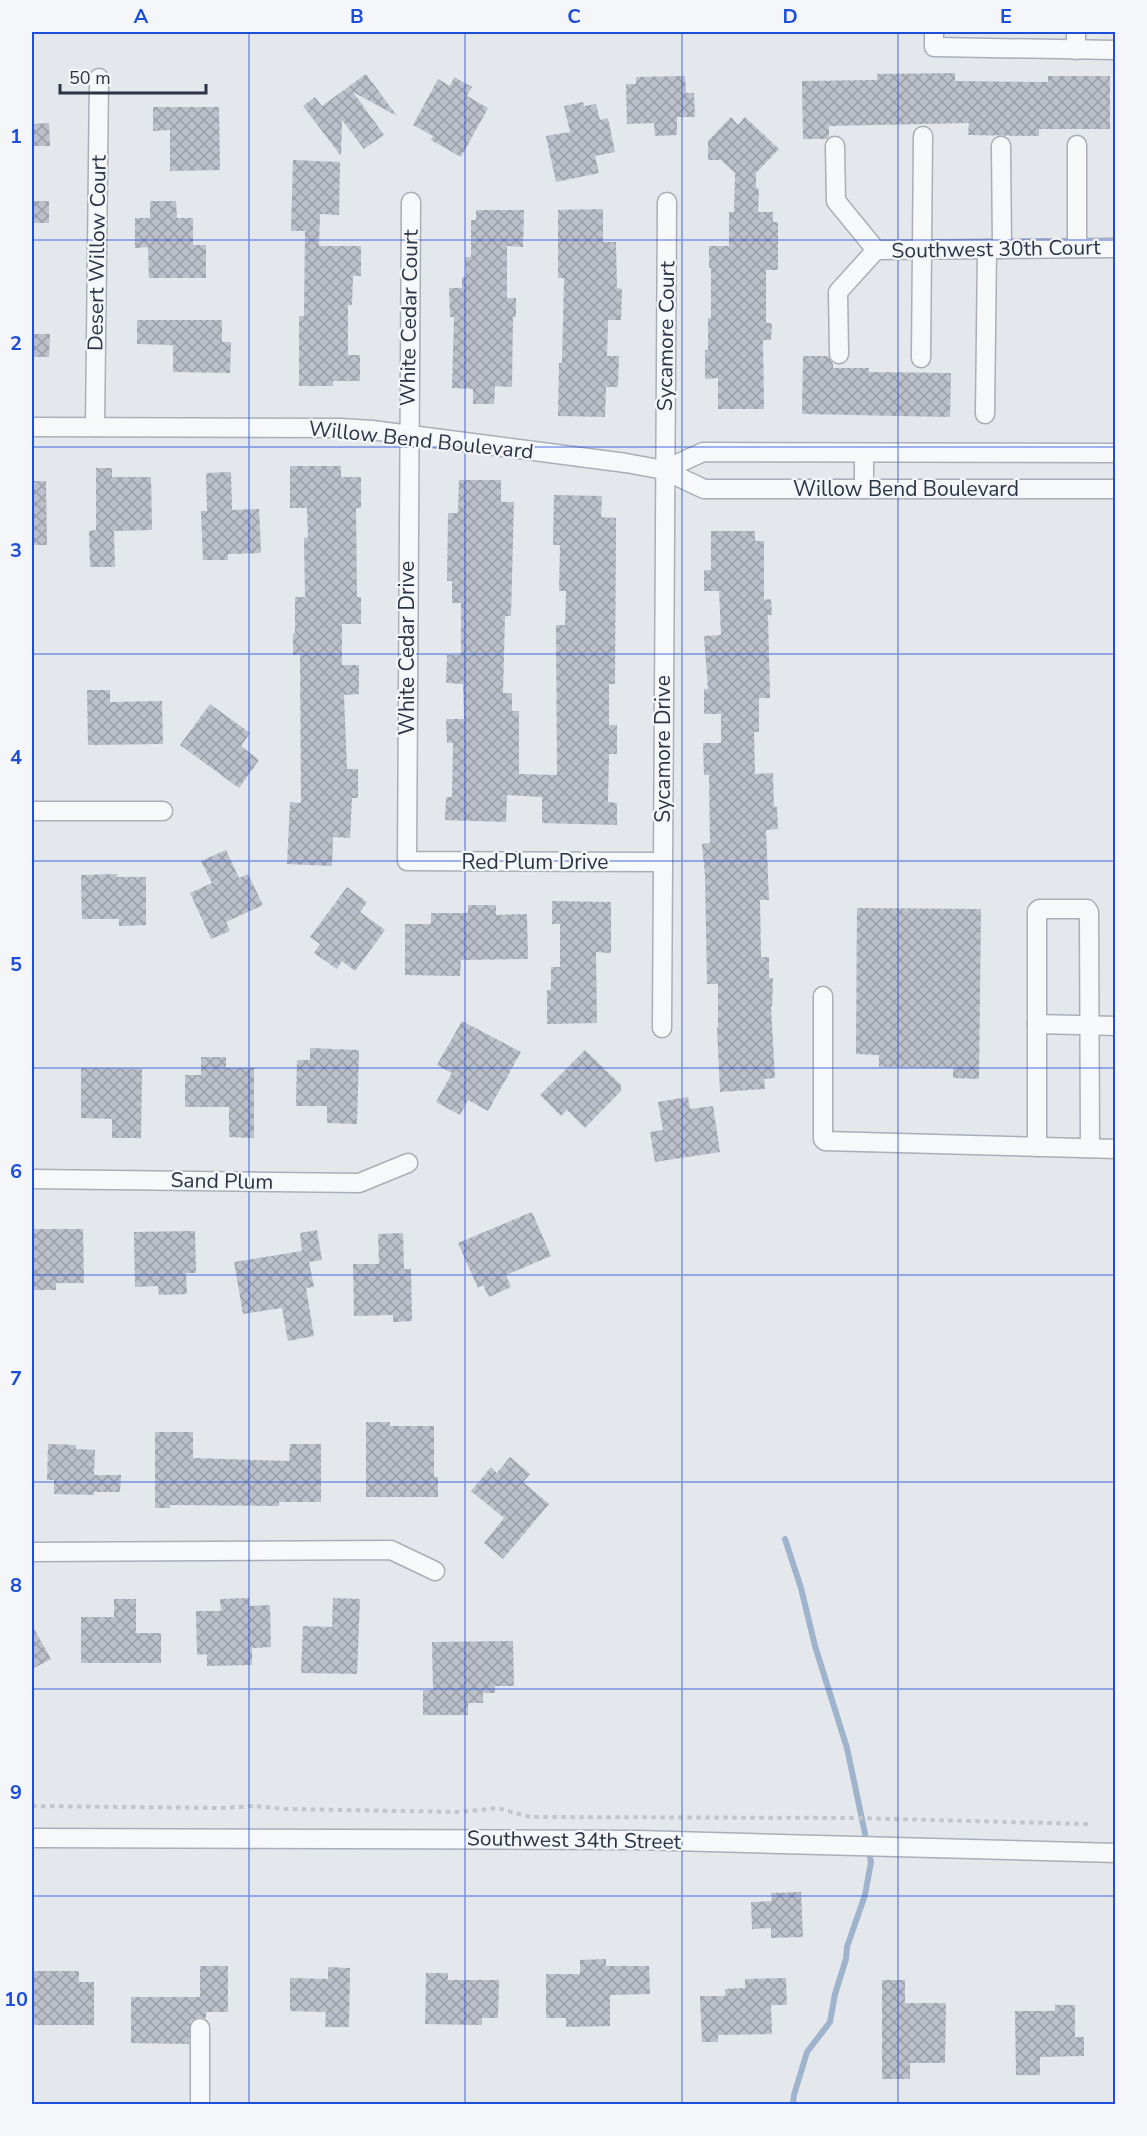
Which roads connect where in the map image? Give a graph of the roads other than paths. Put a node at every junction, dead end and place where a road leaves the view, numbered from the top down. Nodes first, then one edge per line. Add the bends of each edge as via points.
1 (934, 32) edge
2 (1076, 40) edge
3 (1116, 50) edge
4 (99, 78) dead end
5 (922, 136) dead end
6 (1077, 145) dead end
7 (835, 146) dead end
8 (1001, 146) dead end
9 (411, 202) dead end
10 (667, 202) dead end
11 (1077, 248) junction
12 (1116, 248) edge
13 (994, 249) junction
14 (876, 250) junction
15 (922, 250) junction
16 (839, 354) dead end
17 (921, 358) dead end
18 (985, 414) dead end
19 (32, 427) edge
20 (95, 427) junction
21 (408, 435) junction
22 (864, 453) junction
23 (1116, 453) edge
24 (664, 470) junction
25 (864, 489) junction
26 (1116, 489) edge
27 (32, 811) edge
28 (162, 811) dead end
29 (406, 861) joint
30 (663, 862) junction
31 (823, 996) dead end
32 (1037, 1024) junction
33 (1090, 1025) junction
34 (1116, 1026) edge
35 (662, 1028) dead end
36 (1037, 1147) junction
37 (1090, 1148) junction
38 (1116, 1149) edge
39 (408, 1163) dead end
40 (32, 1179) edge
41 (32, 1552) edge
42 (435, 1571) dead end
43 (32, 1838) edge
44 (1116, 1853) edge
45 (200, 2028) dead end
46 (200, 2104) edge

1 - 2 street via 934,47
2 - 3 street
4 - 20 street, Desert Willow Court
5 - 15 street
6 - 11 street
7 - 14 street via 836,201
8 - 13 street
9 - 21 street, White Cedar Court
10 - 24 street, Sycamore Court
11 - 12 street, Southwest 30th Court
11 - 13 street, Southwest 30th Court
13 - 15 street, Southwest 30th Court
13 - 18 street
14 - 15 street, Southwest 30th Court
14 - 16 street via 837,292
15 - 17 street
19 - 20 street, Willow Bend Boulevard
20 - 21 street, Willow Bend Boulevard via 340,428
21 - 24 street, Willow Bend Boulevard
21 - 29 street, White Cedar Drive
22 - 23 street, Willow Bend Boulevard
22 - 24 street, Willow Bend Boulevard via 703,452
22 - 25 street
24 - 25 street, Willow Bend Boulevard via 704,489
24 - 30 street, Sycamore Drive
25 - 26 street, Willow Bend Boulevard
27 - 28 street
29 - 30 street, Red Plum Drive
30 - 35 street, Sycamore Drive
31 - 36 street via 825,1141
32 - 33 street
32 - 33 street via 1037,911 1087,909
32 - 36 street
33 - 34 street
33 - 37 street
36 - 37 street
37 - 38 street
39 - 40 street, Sand Plum via 359,1183
41 - 42 street via 391,1550
43 - 44 street, Southwest 34th Street via 637,1840
45 - 46 street

